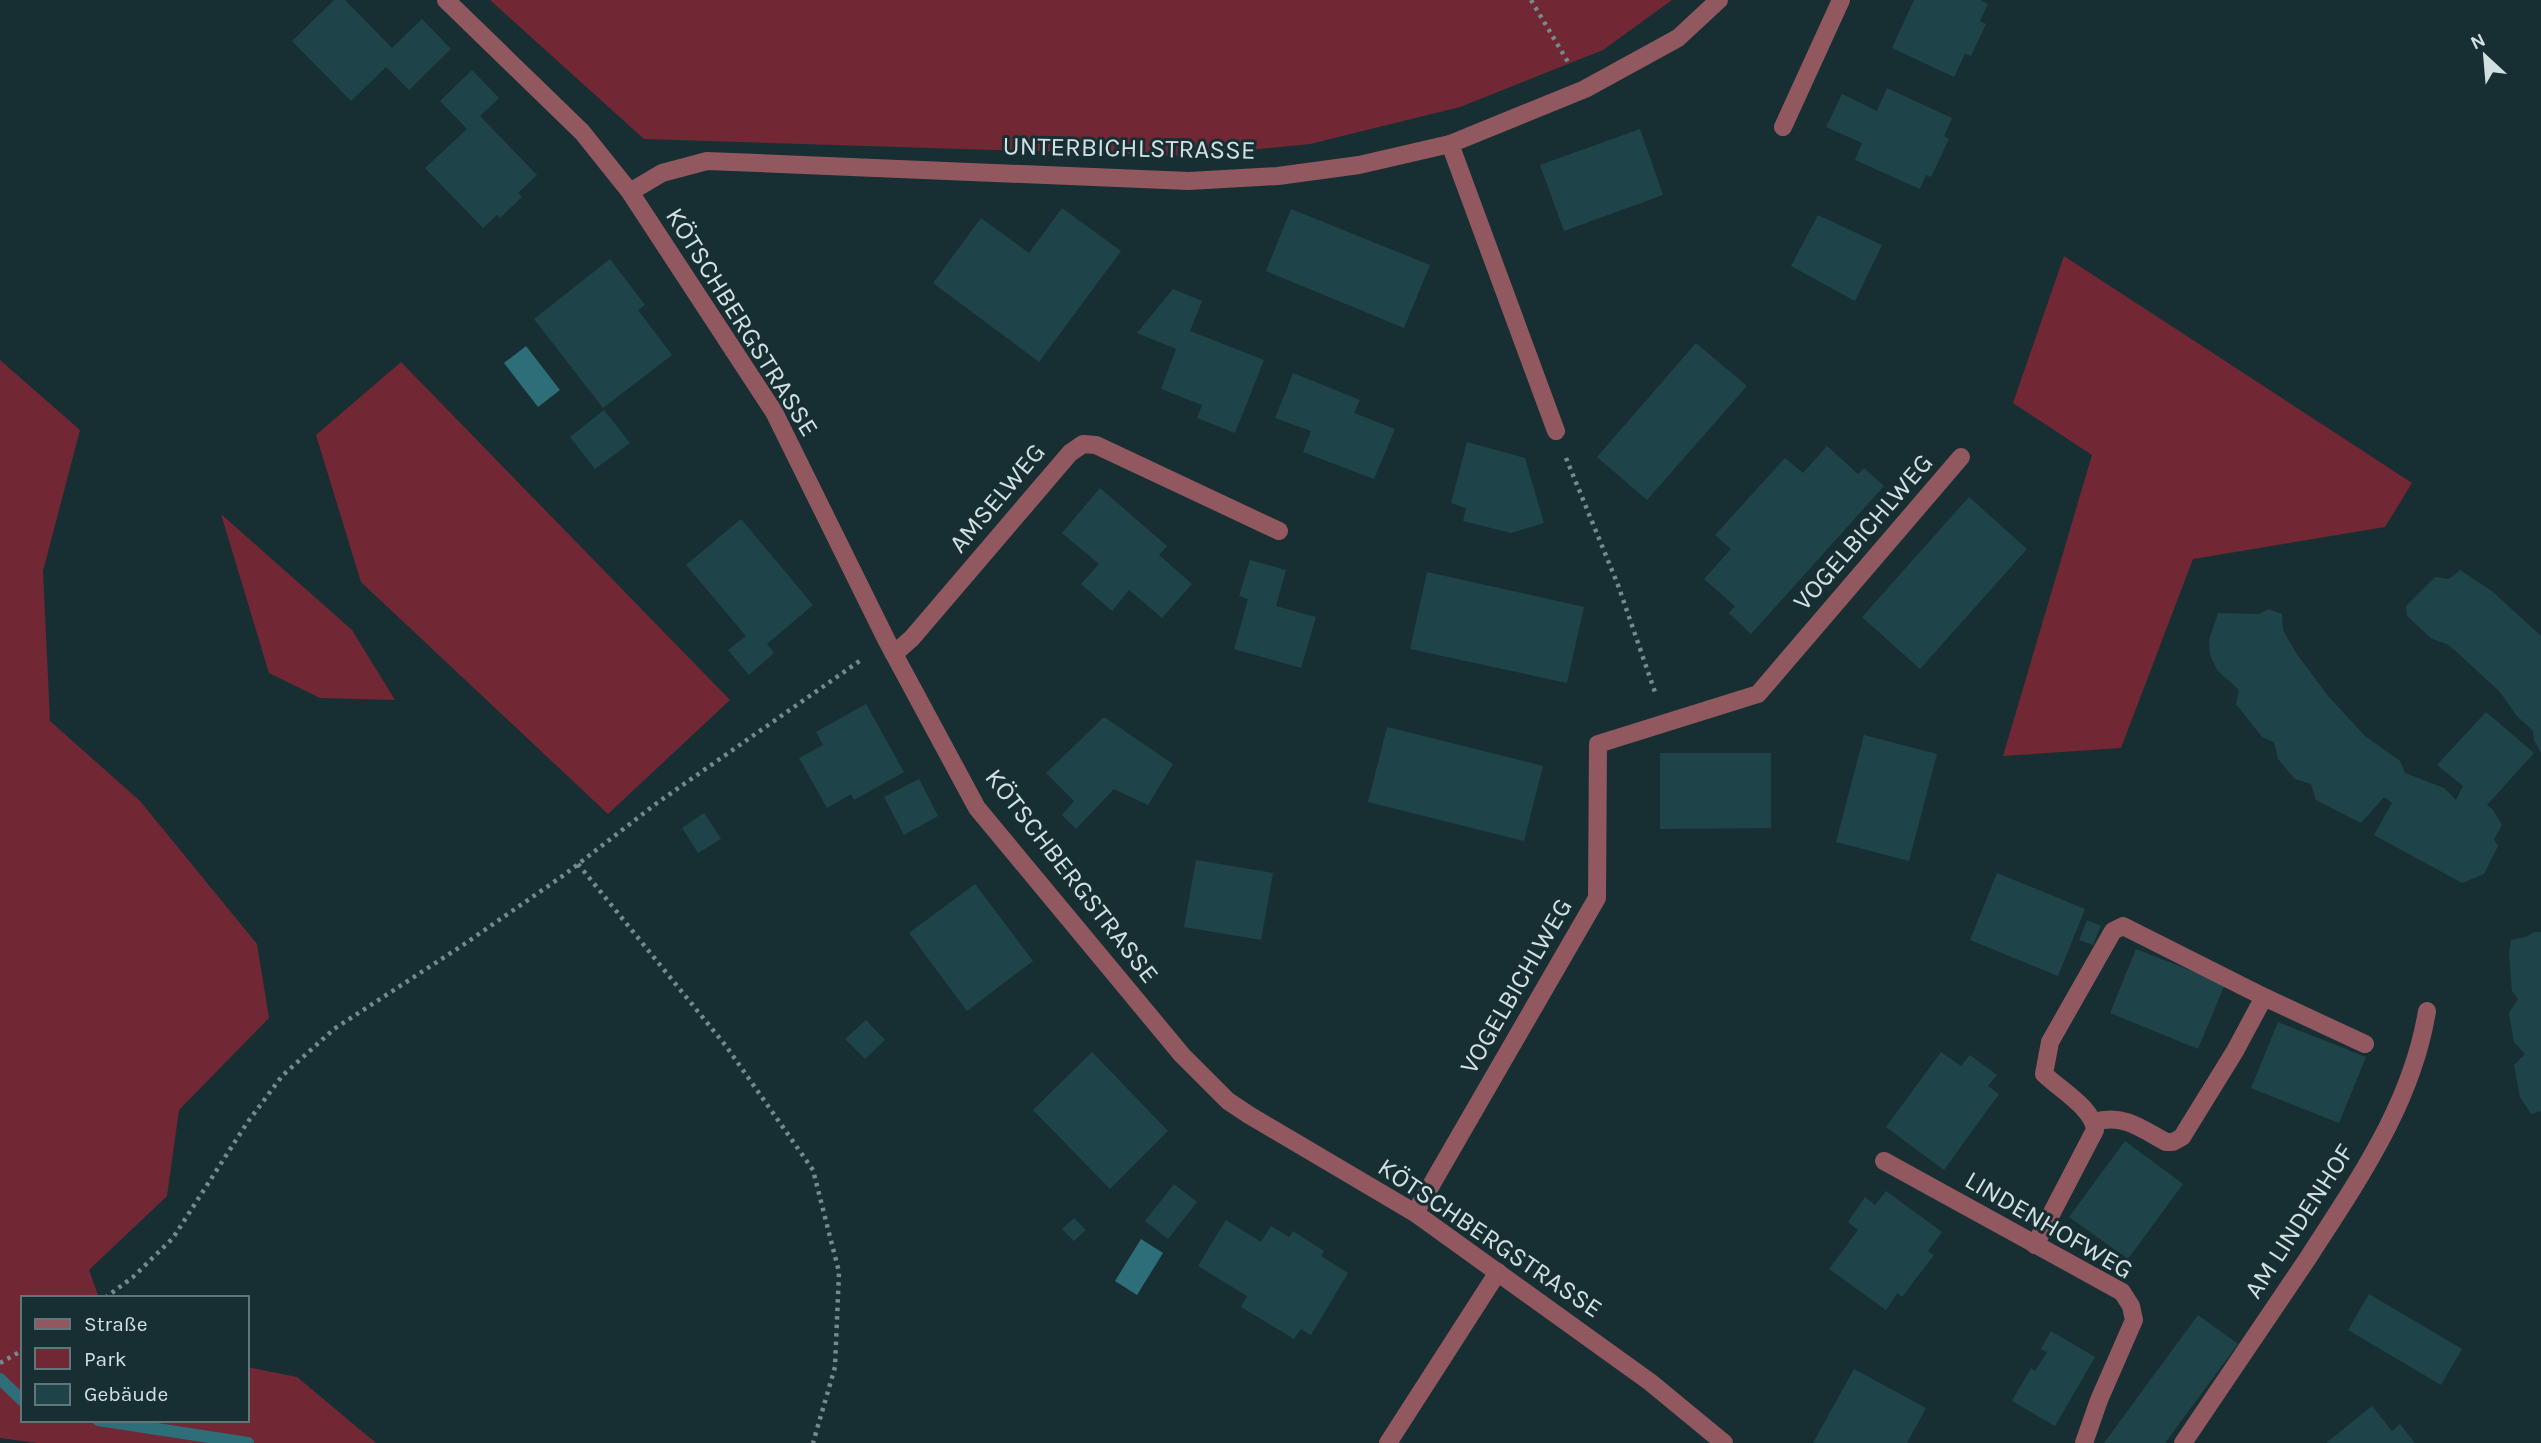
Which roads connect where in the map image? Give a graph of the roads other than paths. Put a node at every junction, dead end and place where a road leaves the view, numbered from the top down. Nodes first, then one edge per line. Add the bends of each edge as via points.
1 (446, 0) edge
2 (1718, 0) edge
3 (1841, 0) edge
4 (1783, 127) dead end
5 (1450, 144) junction
6 (630, 192) junction
7 (1556, 431) road end
8 (1961, 457) dead end
9 (1279, 530) dead end
10 (891, 648) junction
11 (2264, 997) junction
12 (2427, 1011) dead end
13 (2365, 1044) dead end
14 (2094, 1122) junction
15 (1884, 1161) dead end
16 (1415, 1213) junction
17 (2035, 1244) junction
18 (1498, 1272) junction
19 (1388, 1443) edge
20 (1724, 1443) edge
21 (2084, 1443) edge
22 (2183, 1443) edge

1 - 6 street, KÖTSCHBERGSTRASSE via 582,132
2 - 5 street, UNTERBICHLSTRASSE via 1678,38 1585,89
3 - 4 street
5 - 6 street, UNTERBICHLSTRASSE via 1359,166 1189,181 707,161 662,173
5 - 7 street
6 - 10 street, KÖTSCHBERGSTRASSE via 774,412
8 - 16 street, VOGELBICHLWEG via 1758,694 1598,744 1597,898
9 - 10 street, AMSELWEG via 1096,445 1083,444 1070,453 912,638
10 - 16 street, KÖTSCHBERGSTRASSE via 977,808 1182,1055 1228,1101
11 - 13 street
11 - 14 street via 2182,1137 2166,1142 2130,1122 2109,1118
11 - 14 street via 2123,926 2113,931 2050,1042 2045,1063 2044,1074 2079,1102
12 - 22 street, AM LINDENHOF via 2422,1045 2404,1096 2375,1153
14 - 17 street via 2095,1130
15 - 17 street, LINDENHOFWEG
16 - 18 street, KÖTSCHBERGSTRASSE
17 - 21 street, LINDENHOFWEG via 2122,1292 2131,1306 2134,1320
18 - 19 street
18 - 20 street, KÖTSCHBERGSTRASSE via 1650,1382

